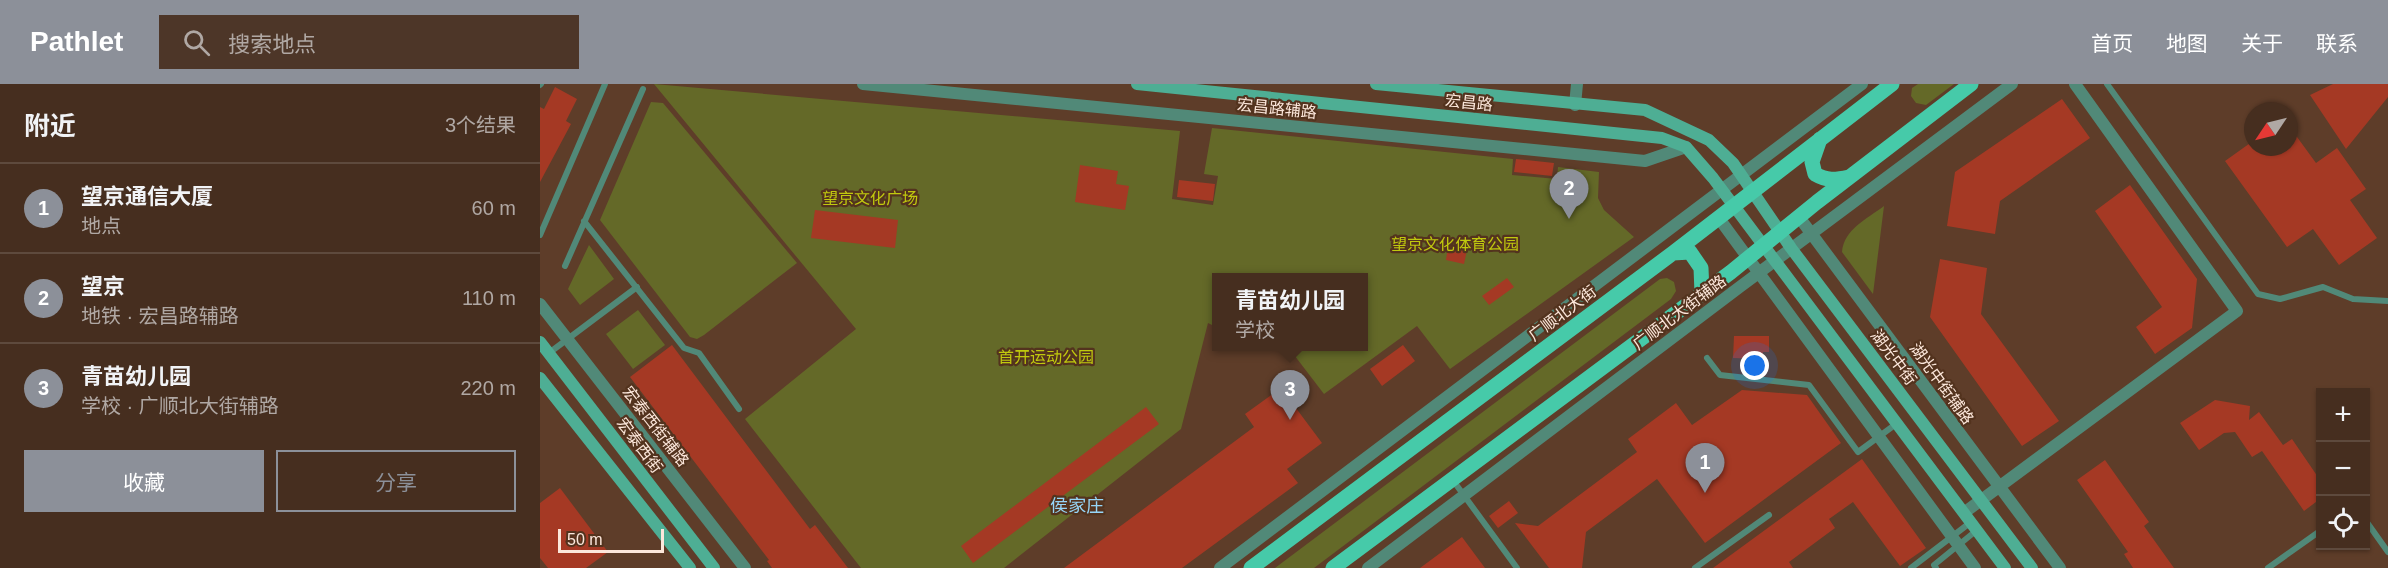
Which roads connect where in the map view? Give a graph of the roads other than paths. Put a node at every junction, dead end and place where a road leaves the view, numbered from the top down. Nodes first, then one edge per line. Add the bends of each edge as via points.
1 (605, 84) edge
2 (863, 84) edge
3 (1137, 84) edge
4 (1376, 84) edge
5 (1577, 84) edge
6 (1862, 84) edge
7 (1892, 84) edge
8 (1971, 84) edge
9 (2012, 84) edge
10 (2075, 84) edge
11 (2107, 84) edge
12 (643, 89) dead end
13 (1575, 105) junction
14 (1820, 139) junction
15 (1686, 147) junction
16 (1733, 163) joint
17 (1742, 175) junction
18 (1850, 177) junction
19 (1722, 190) junction
20 (1752, 190) junction
21 (1734, 205) junction
22 (1718, 217) junction
23 (1799, 217) junction
24 (584, 221) junction
25 (1780, 233) junction
26 (1811, 233) junction
27 (540, 234) edge
28 (1764, 246) junction
29 (1791, 249) junction
30 (1673, 253) junction
31 (1748, 259) junction
32 (1774, 261) junction
33 (565, 266) dead end
34 (1758, 273) junction
35 (637, 287) junction
36 (1702, 293) junction
37 (2388, 301) edge
38 (540, 304) edge
39 (567, 339) junction
40 (540, 342) edge
41 (549, 353) junction
42 (1707, 358) dead end
43 (540, 378) edge
44 (739, 409) dead end
45 (1897, 423) junction
46 (1879, 436) junction
47 (1452, 479) junction
48 (1998, 486) junction
49 (1464, 495) junction
50 (1981, 499) junction
51 (1769, 515) dead end
52 (1971, 521) junction
53 (2370, 527) edge
54 (2316, 534) edge
55 (1955, 541) junction
56 (2388, 552) edge
57 (690, 568) edge
58 (714, 568) edge
59 (746, 568) edge
60 (1220, 568) edge
61 (1251, 568) edge
62 (1333, 568) edge
63 (1368, 568) edge
64 (1517, 568) edge
65 (1695, 568) edge
66 (1911, 568) edge
67 (1936, 568) edge
68 (1975, 568) edge
69 (2005, 568) edge
70 (2032, 568) edge
71 (2060, 568) edge
72 (2268, 568) edge

1 - 27 lane
2 - 15 street, 宏昌路辅路 via 1645,161
3 - 15 main road, 宏昌路 via 1662,138
4 - 13 main road, 宏昌路
5 - 13 street
6 - 17 street
7 - 14 main road, 广顺北大街
8 - 18 main road
9 - 26 street, 广顺北大街辅路
10 - 48 street via 2237,311
11 - 37 lane via 2258,294 2280,299 2324,287 2353,299
12 - 24 lane
13 - 16 main road, 宏昌路 via 1645,110 1709,140
14 - 18 main road via 1812,162 1815,174 1835,180
14 - 20 main road, 广顺北大街
15 - 19 main road, 宏昌路
16 - 17 main road, 湖光中街
17 - 19 street
17 - 20 main road, 湖光中街
18 - 23 main road
19 - 21 main road, 宏昌路
19 - 60 street
20 - 21 main road, 广顺北大街
20 - 25 main road, 湖光中街
21 - 22 main road, 广顺北大街
21 - 28 main road
22 - 30 main road, 广顺北大街
22 - 31 street
23 - 25 main road
23 - 26 street, 湖光中街辅路
24 - 33 lane
24 - 35 lane
25 - 28 main road
25 - 29 main road, 湖光中街
26 - 29 street, 广顺北大街辅路
26 - 48 street, 湖光中街辅路
28 - 31 main road
28 - 32 main road
29 - 32 street, 广顺北大街辅路
29 - 50 main road, 湖光中街
30 - 36 main road via 1690,252 1701,268
30 - 61 main road, 广顺北大街
31 - 34 street
31 - 36 main road
32 - 34 street, 广顺北大街辅路
32 - 45 main road
34 - 46 street
34 - 49 street, 广顺北大街辅路
35 - 39 lane
35 - 44 lane via 684,348 699,353
36 - 47 main road
38 - 39 street, 宏泰西街辅路
39 - 41 lane
39 - 59 street, 宏泰西街辅路
40 - 41 main road, 宏泰西街
41 - 58 main road, 宏泰西街
42 - 46 lane via 1720,375 1809,385 1858,452
43 - 57 main road
45 - 46 lane
45 - 52 main road
46 - 55 street
47 - 49 lane
47 - 62 main road
48 - 50 street
48 - 71 street, 湖光中街辅路
49 - 63 street, 广顺北大街辅路
49 - 64 lane
50 - 52 street
50 - 70 main road, 湖光中街
51 - 65 lane
52 - 55 lane
52 - 69 main road
53 - 56 lane
54 - 72 lane
55 - 66 lane
55 - 67 lane via 1934,565
55 - 68 street

